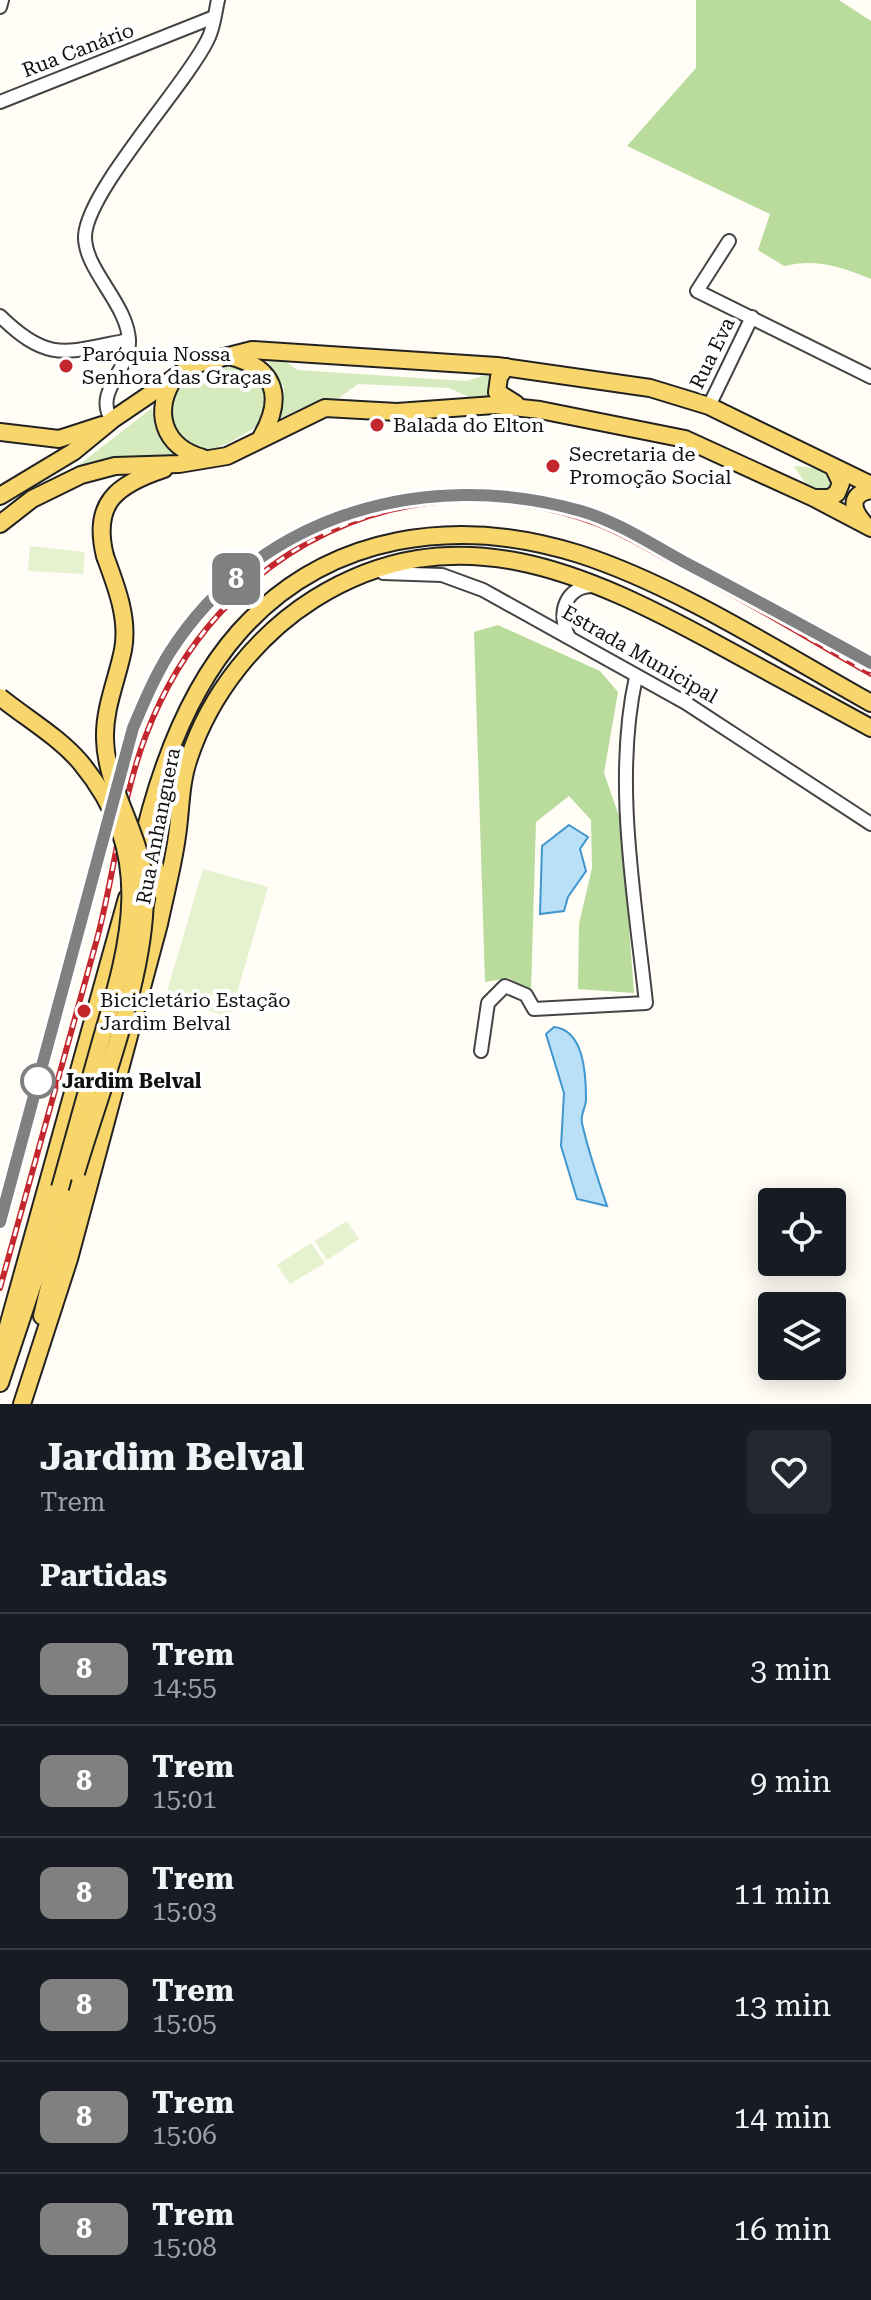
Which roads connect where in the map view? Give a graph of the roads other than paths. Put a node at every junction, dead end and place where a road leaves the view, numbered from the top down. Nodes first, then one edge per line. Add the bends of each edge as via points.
1 (2, 0) edge
2 (218, 0) edge
3 (0, 7) edge
4 (214, 17) junction
5 (0, 102) edge
6 (729, 241) dead end
7 (0, 316) edge
8 (752, 317) junction
9 (129, 340) junction
10 (223, 354) junction
11 (506, 367) junction
12 (176, 376) junction
13 (871, 377) edge
14 (709, 406) junction
15 (520, 407) junction
16 (110, 422) junction
17 (0, 432) edge
18 (262, 436) junction
19 (210, 459) junction
20 (179, 464) junction
21 (834, 468) junction
22 (871, 488) edge
23 (0, 496) edge
24 (814, 498) junction
25 (0, 524) edge
26 (868, 527) edge
27 (369, 574) junction
28 (602, 586) junction
29 (569, 637) junction
30 (636, 677) junction
31 (0, 697) edge
32 (871, 703) edge
33 (871, 728) edge
34 (871, 824) edge
35 (134, 872) junction
36 (163, 903) junction
37 (481, 1051) dead end
38 (0, 1355) edge
39 (35, 1357) junction
40 (0, 1383) edge
41 (22, 1404) edge

1 - 3 street
2 - 4 street
4 - 5 street, Rua Canário
4 - 9 street via 206,45 87,222 87,249 118,306
6 - 8 street via 697,291
7 - 9 street via 37,348 66,350
8 - 13 street
8 - 14 street, Rua Eva
9 - 16 street via 106,399
10 - 11 main road via 276,350
10 - 12 main road
10 - 18 main road via 259,366 270,382 274,403
11 - 14 main road via 650,388
11 - 15 main road via 497,392
12 - 16 main road
12 - 19 main road via 162,403 164,425 177,446
14 - 21 main road
15 - 18 main road via 397,412 336,406
15 - 24 main road via 685,439
16 - 17 main road via 59,439
16 - 23 main road
18 - 19 main road via 227,456
19 - 20 main road
20 - 25 main road via 115,466 81,475 32,499
20 - 39 main road, bridge via 135,480 114,495 99,521 124,622 124,647 106,720 106,754 138,846 145,910 129,993 56,1250
21 - 22 main road
21 - 24 main road via 841,483 838,491 830,498
22 - 26 main road via 853,503
24 - 26 main road
27 - 28 main road, Rua Anhanguera via 411,559 475,554 520,560
27 - 29 street, Estrada Municipal via 455,578
27 - 36 main road, Rua Anhanguera via 298,609 228,682 189,757
28 - 29 street via 579,588 567,599 562,619
28 - 33 main road, Rua Anhanguera
29 - 30 street, Estrada Municipal
30 - 34 street, Estrada Municipal via 709,717
30 - 37 street via 626,785 646,1003 534,1009 526,995 505,986 488,1003
31 - 40 main road, bridge via 88,772 116,824 133,902 124,961 47,1242
32 - 35 main road via 656,585 580,554 473,533 394,541 315,572 235,637 197,694 178,736
35 - 36 main road via 155,866
35 - 38 main road
36 - 39 main road, Rua Anhanguera via 69,1259
39 - 41 main road, Rua Anhanguera

